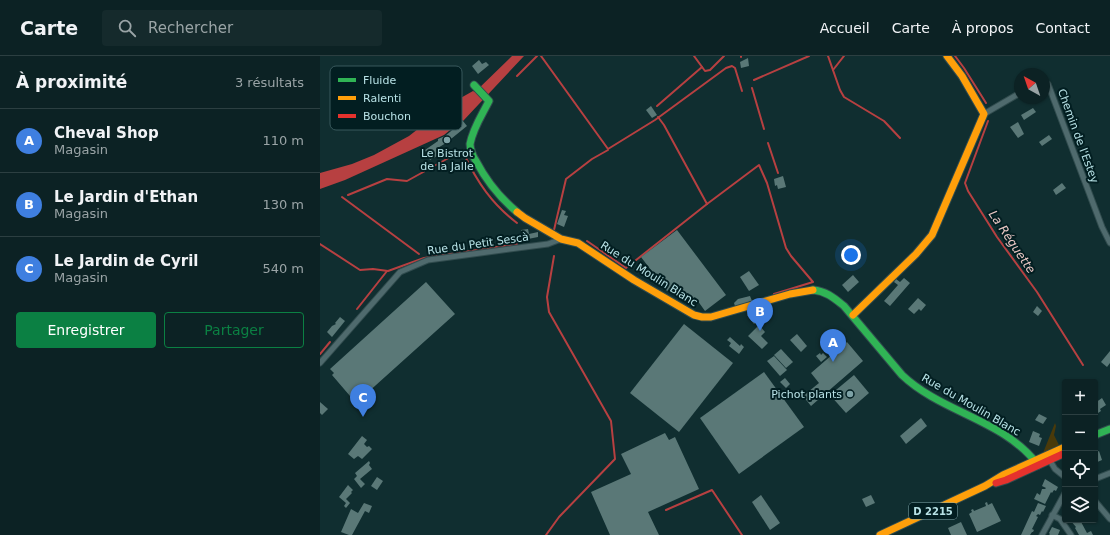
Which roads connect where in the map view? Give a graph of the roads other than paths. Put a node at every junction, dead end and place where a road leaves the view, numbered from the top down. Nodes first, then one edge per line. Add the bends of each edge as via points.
1 (947, 56) edge
2 (474, 85) dead end
3 (1050, 89) edge
4 (1014, 96) edge
5 (984, 114) junction
6 (561, 239) junction
7 (1110, 243) edge
8 (852, 315) junction
9 (320, 363) edge
10 (1110, 429) edge
11 (1098, 435) edge
12 (1062, 448) edge
13 (1062, 454) edge
14 (1048, 458) junction
15 (1037, 463) junction
16 (1110, 473) edge
17 (1062, 475) edge
18 (1098, 478) edge
19 (1062, 498) edge
20 (1098, 505) edge
21 (1052, 515) junction
22 (1110, 519) edge
23 (880, 535) edge
24 (1042, 535) edge
25 (1071, 535) edge

1 - 5 street
2 - 6 street, Rue du Moulin Blanc via 489,101 471,140 470,146 476,163 504,201 525,218
3 - 7 street, Chemin de l'Estey
4 - 5 street
5 - 8 street via 932,235 916,254
6 - 8 street, Rue du Moulin Blanc via 578,243 694,315 710,317 788,295 812,291 821,291 835,297
6 - 9 street, Rue du Petit Sescà via 543,244 428,260 400,272
8 - 15 street, Rue du Moulin Blanc via 912,383 930,396 1016,443 1033,456
10 - 11 street
12 - 14 street, D 2215
13 - 14 street, D 2215
14 - 15 street, D 2215
14 - 17 street
15 - 23 street, D 2215 via 1003,475
16 - 18 street
19 - 21 street
20 - 22 street
21 - 24 street
21 - 25 street via 1060,519

